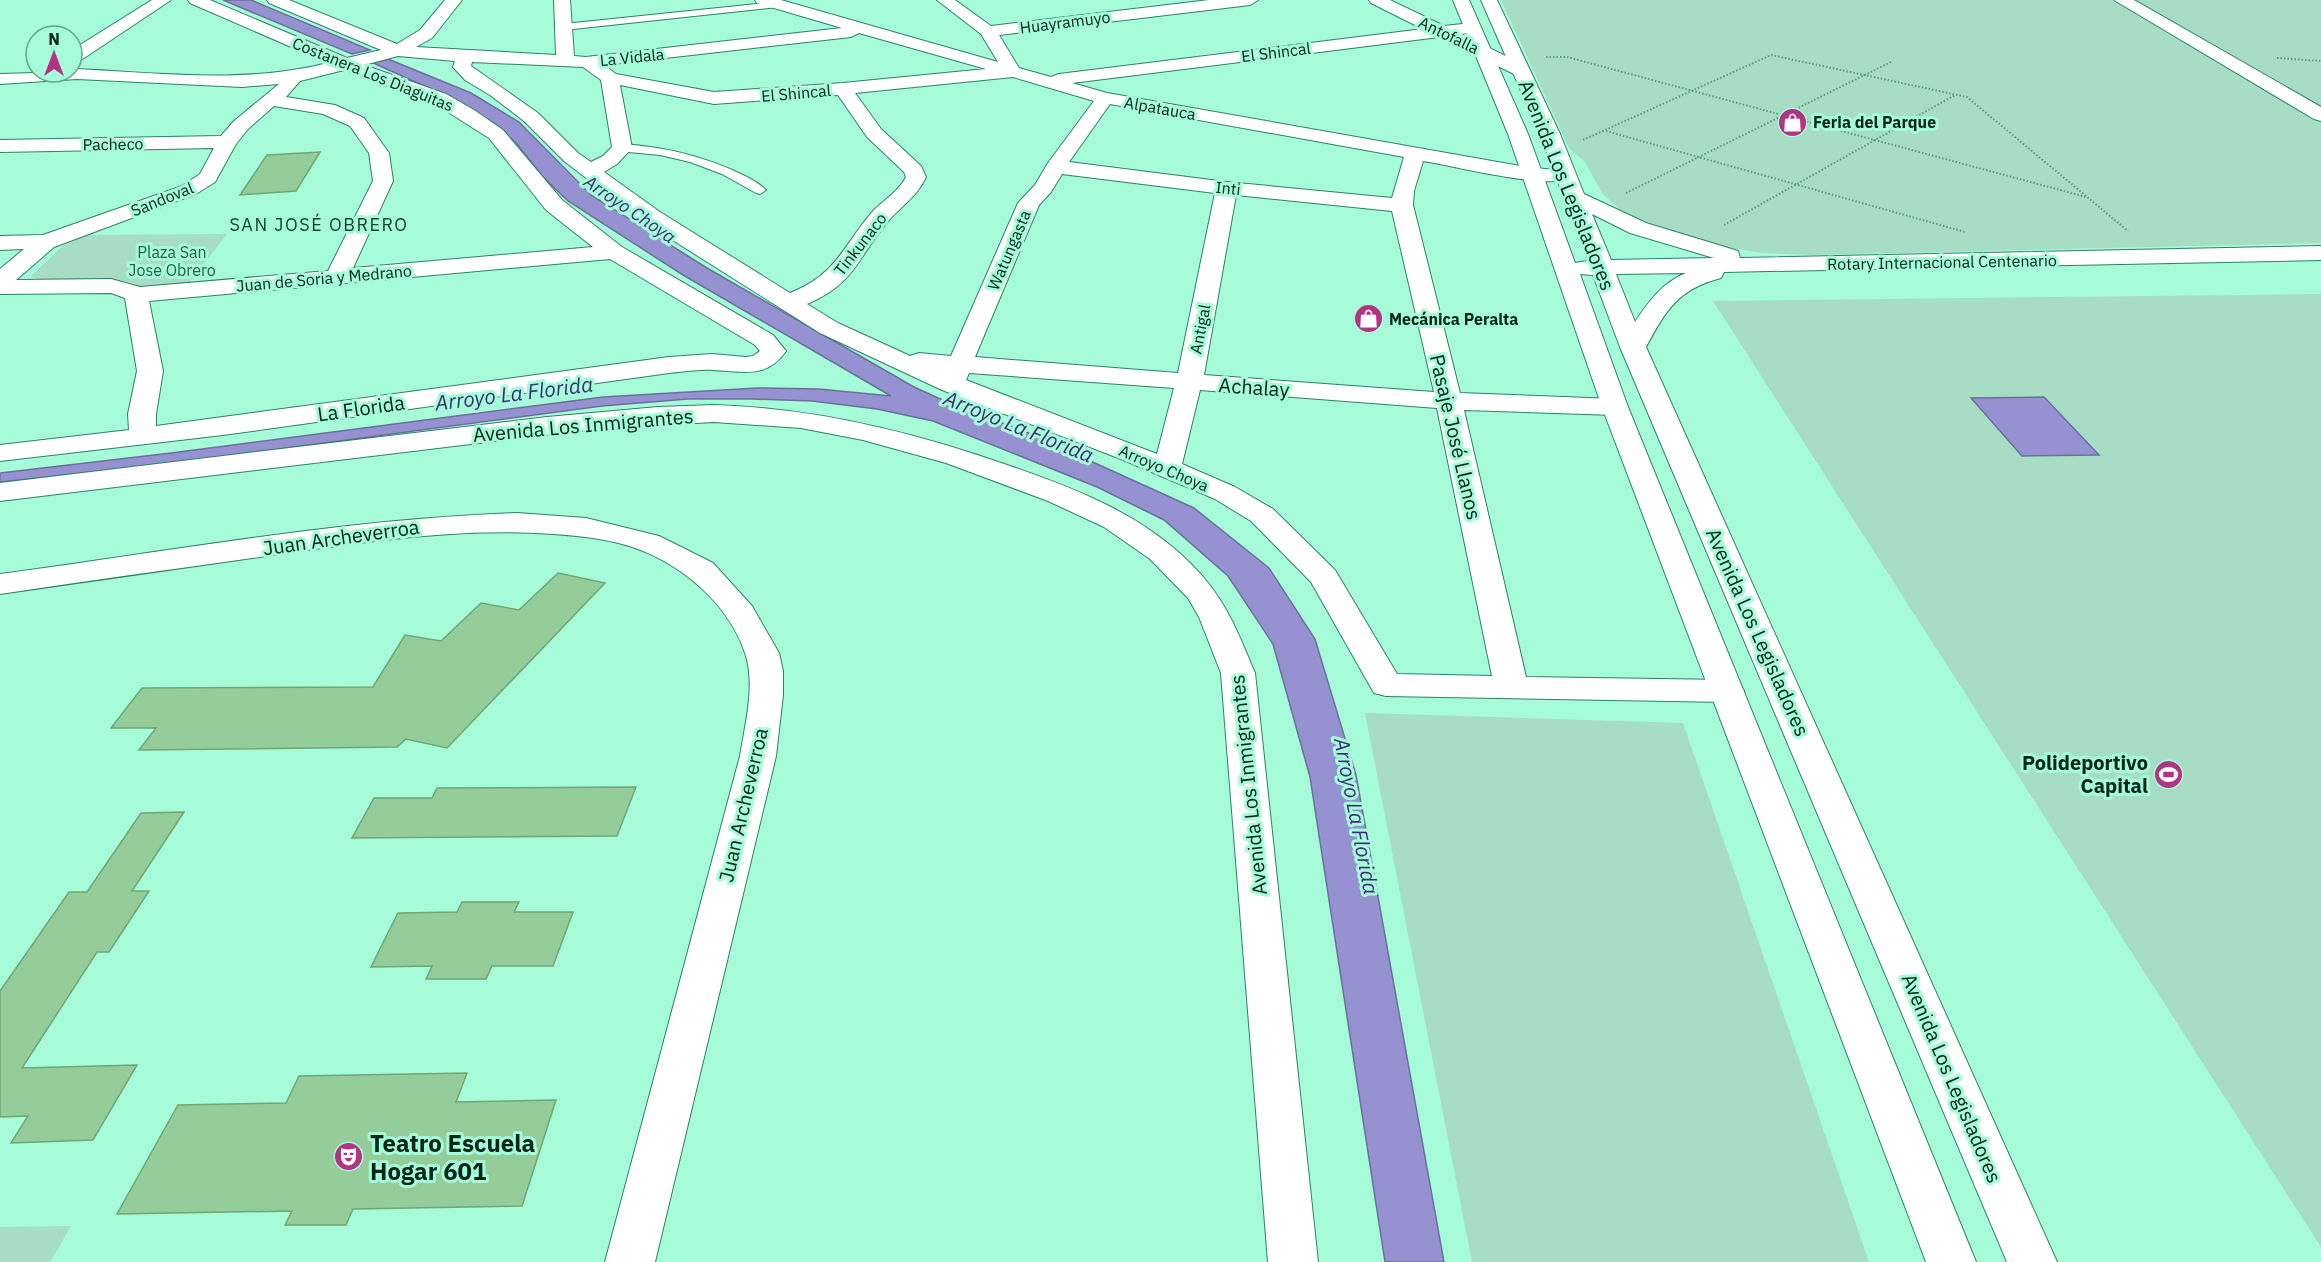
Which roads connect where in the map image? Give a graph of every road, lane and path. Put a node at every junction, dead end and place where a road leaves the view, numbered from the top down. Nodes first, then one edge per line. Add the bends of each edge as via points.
1 (163, 0) edge
2 (196, 0) edge
3 (275, 0) edge
4 (454, 0) edge
5 (562, 0) edge
6 (945, 0) edge
7 (1103, 0) edge
8 (1250, 0) edge
9 (1377, 0) edge
10 (1489, 0) edge
11 (2122, 0) edge
12 (769, 2) edge
13 (1104, 18) junction
14 (564, 27) junction
15 (1464, 28) edge
16 (865, 31) junction
17 (988, 32) junction
18 (84, 50) edge
19 (391, 53) junction
20 (465, 56) junction
21 (1539, 57) dead end
22 (565, 61) junction
23 (354, 62) junction
24 (586, 62) junction
25 (1891, 62) dead end
26 (1521, 70) junction
27 (1013, 72) junction
28 (84, 74) edge
29 (1865, 75) junction
30 (24, 76) edge
31 (294, 77) junction
32 (610, 78) junction
33 (0, 79) edge
34 (1045, 81) junction
35 (31, 84) edge
36 (843, 89) junction
37 (1692, 91) junction
38 (1956, 94) junction
39 (9, 98) dead end
40 (1106, 98) junction
41 (270, 100) junction
42 (1784, 115) junction
43 (2321, 116) edge
44 (1604, 131) junction
45 (1582, 140) dead end
46 (1876, 140) junction
47 (227, 142) junction
48 (0, 146) edge
49 (622, 148) junction
50 (1415, 154) junction
51 (1699, 158) junction
52 (1055, 166) junction
53 (590, 171) junction
54 (1532, 174) junction
55 (1565, 175) junction
56 (1796, 185) junction
57 (1227, 188) junction
58 (760, 190) dead end
59 (1574, 197) junction
60 (1617, 198) dead end
61 (2088, 198) junction
62 (1402, 205) junction
63 (1715, 230) dead end
64 (1967, 232) dead end
65 (2134, 235) dead end
66 (46, 242) junction
67 (0, 243) edge
68 (614, 252) junction
69 (2321, 253) edge
70 (1760, 266) junction
71 (1564, 267) junction
72 (1600, 268) junction
73 (337, 277) junction
74 (0, 281) edge
75 (0, 287) edge
76 (136, 295) junction
77 (787, 303) junction
78 (765, 340) joint
79 (1633, 347) junction
80 (955, 374) junction
81 (1190, 382) junction
82 (1449, 400) junction
83 (1615, 407) junction
84 (143, 437) junction
85 (0, 453) edge
86 (1167, 468) junction
87 (0, 492) edge
88 (0, 584) edge
89 (1511, 687) junction
90 (1727, 691) junction
91 (630, 1262) edge
92 (1293, 1262) edge
93 (1951, 1262) edge
94 (2032, 1262) edge

1 - 18 street
2 - 23 street, Costanera Los Diaguitas
3 - 19 street
4 - 19 street via 426,34
5 - 14 street
6 - 17 street
7 - 13 street
8 - 13 street, Huayramuyo
9 - 15 street, Antofalla
10 - 26 street, Avenida Los Legisladores
11 - 43 street
12 - 14 lane
12 - 16 street, Alpatauca
13 - 17 street, Huayramuyo
14 - 22 street
15 - 26 street, Antofalla
15 - 34 street, El Shincal
15 - 54 street, Avenida Los Legisladores via 1518,134
16 - 24 street, La Vidala
16 - 27 street, Alpatauca
17 - 27 street
19 - 20 street, La Vidala
19 - 23 street
20 - 22 street, La Vidala
20 - 53 street via 462,67 471,76 531,117
21 - 37 path via 1566,57
22 - 24 street, La Vidala
23 - 31 street
23 - 68 street, Costanera Los Diaguitas via 439,98 496,134 554,205
24 - 32 street, El Shincal
25 - 29 path
26 - 55 street, Avenida Los Legisladores
27 - 34 street, Alpatauca
27 - 36 street, El Shincal
28 - 31 street via 242,82
29 - 37 path via 1771,55
29 - 38 path
29 - 42 path
30 - 33 street
31 - 41 street, Sandoval
32 - 36 street, El Shincal via 714,98
32 - 49 street
34 - 40 street, Alpatauca
35 - 39 street
36 - 77 street, Tinkunaco via 874,133 914,170 916,177 911,188 882,215 839,274 819,290
37 - 42 path
37 - 44 path
38 - 46 path
38 - 61 path via 1967,97
40 - 50 street, Alpatauca
40 - 52 street, Watungasta
41 - 47 street, Sandoval
41 - 73 street via 328,109 357,122 379,153 383,181
42 - 46 path
42 - 51 path
44 - 45 path
44 - 51 path
46 - 56 path
46 - 61 path
47 - 48 street, Pacheco
47 - 66 street, Sandoval via 208,178 189,190
49 - 53 street
49 - 58 lane via 673,153 726,170
50 - 54 street, Alpatauca
50 - 62 street, Pasaje José Llanos
51 - 56 path
51 - 60 path
52 - 57 street, Inti
52 - 80 street, Watungasta via 1044,188 1029,203
53 - 77 street via 652,217
54 - 55 street, Alpatauca
54 - 71 street, Avenida Los Legisladores
55 - 59 street, Avenida Los Legisladores
56 - 63 path
56 - 64 path
57 - 62 street, Inti
57 - 81 street, Antigal
59 - 70 street via 1638,228
59 - 72 street, Avenida Los Legisladores
61 - 65 path
62 - 82 street, Pasaje José Llanos
66 - 67 street
66 - 74 street, Sandoval
68 - 73 street, Juan de Soria y Medrano
68 - 78 street, Costanera Los Diaguitas
69 - 70 street, Rotary Internacional Centenario
70 - 72 street, Rotary Internacional Centenario
70 - 79 street via 1697,275 1678,284 1658,304
71 - 72 street, Rotary Internacional Centenario
71 - 83 street, Avenida Los Legisladores
72 - 79 street, Avenida Los Legisladores
73 - 76 street, Juan de Soria y Medrano
75 - 76 street, Juan de Soria y Medrano via 111,286
76 - 84 street via 150,371 142,414
77 - 80 street, Achalay via 894,358
78 - 84 street, La Florida via 774,351 769,359 757,364 669,365
79 - 94 street, Avenida Los Legisladores
80 - 81 street, Achalay
80 - 86 street, Arroyo Choya
81 - 82 street, Achalay
81 - 86 street, Antigal
82 - 83 street, Achalay
82 - 89 street, Pasaje José Llanos
83 - 90 street, Avenida Los Legisladores
84 - 85 street, La Florida
86 - 89 street, Arroyo Choya via 1225,493 1262,516 1324,577 1386,685
87 - 92 street, Avenida Los Inmigrantes via 632,416 768,416 878,435 973,463 1060,495 1127,528 1169,560 1209,604 1238,673
88 - 91 street, Juan Archeverroa via 431,524 524,522 623,533 690,560 729,594 764,658 765,698 758,756
89 - 90 street
90 - 93 street, Avenida Los Legisladores

